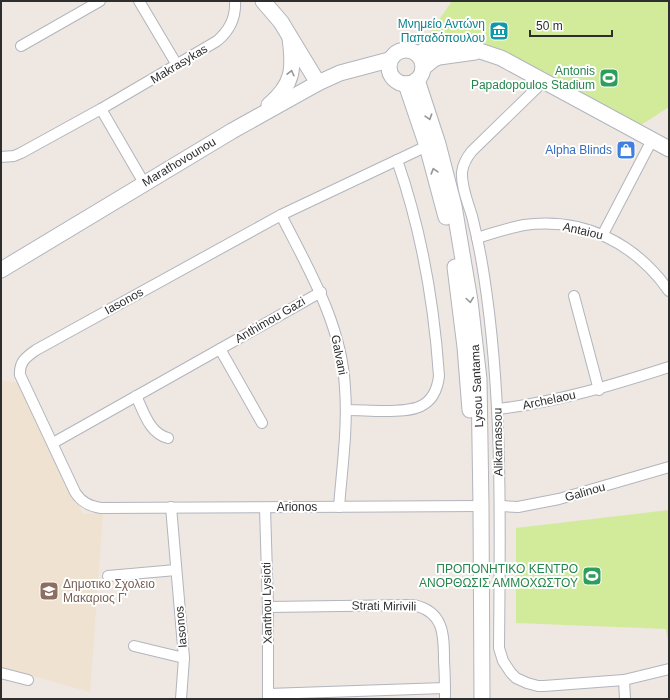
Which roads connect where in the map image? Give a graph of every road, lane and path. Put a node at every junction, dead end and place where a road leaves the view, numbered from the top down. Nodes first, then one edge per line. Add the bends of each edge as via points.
1 (100, 1) edge
2 (139, 1) edge
3 (235, 1) edge
4 (263, 1) edge
5 (290, 38) junction
6 (21, 46) dead end
7 (390, 60) junction
8 (177, 65) junction
9 (363, 67) junction
10 (416, 72) junction
11 (391, 77) junction
12 (544, 81) junction
13 (318, 83) junction
14 (101, 109) junction
15 (249, 121) junction
16 (652, 140) junction
17 (426, 146) junction
18 (669, 149) edge
19 (1, 157) edge
20 (397, 160) junction
21 (144, 183) junction
22 (281, 215) junction
23 (603, 234) junction
24 (477, 238) junction
25 (1, 270) edge
26 (669, 291) edge
27 (321, 292) junction
28 (574, 296) dead end
29 (220, 349) junction
30 (669, 367) edge
31 (599, 390) junction
32 (136, 396) junction
33 (498, 409) junction
34 (346, 410) junction
35 (262, 423) dead end
36 (168, 438) dead end
37 (53, 443) junction
38 (669, 467) edge
39 (500, 506) junction
40 (171, 507) junction
41 (340, 507) junction
42 (476, 507) junction
43 (113, 508) joint
44 (265, 508) junction
45 (176, 570) junction
46 (108, 576) dead end
47 (268, 607) junction
48 (134, 646) dead end
49 (184, 658) junction
50 (669, 669) edge
51 (1, 673) edge
52 (28, 680) dead end
53 (624, 680) junction
54 (445, 688) junction
55 (268, 697) edge
56 (181, 699) edge
57 (444, 699) edge
58 (473, 699) edge
59 (482, 699) edge
60 (625, 699) edge

1 - 6 street
2 - 8 street
3 - 8 street, Makrasykas via 233,18 225,34
4 - 5 main road
5 - 13 main road
15 -> 5 main road via 288,84 293,63
7 - 9 main road, Marathovounou
7 - 10 main road via 397,52 408,50
7 - 11 main road via 388,66
8 - 14 street, Makrasykas
9 - 11 main road
9 - 13 main road, Marathovounou via 340,73
10 - 11 main road via 395,81
10 - 12 main road via 426,49 445,44 465,44 480,52 501,58
10 - 17 main road, Lysou Santama
10 -> 42 main road, Lysou Santama via 454,206 470,301 478,379
12 - 16 main road
12 - 24 street, Alikarnassou via 472,151 466,160 462,177
13 - 15 main road, Marathovounou
14 - 19 street, Makrasykas via 21,154
14 - 21 street
15 - 21 main road, Marathovounou
16 - 18 main road
16 - 23 street
17 - 20 street, Iasonos
42 -> 17 main road, Lysou Santama via 466,347 446,216
20 - 22 street, Iasonos
20 - 34 street via 411,203 428,282 437,349 438,386 429,400 410,410
21 - 25 main road, Marathovounou
22 - 27 street, Galvani
22 - 37 street, Iasonos via 24,359 20,364 20,376
23 - 24 street, Antaiou via 563,225 541,224 511,228
23 - 26 street, Antaiou via 639,258
24 - 33 street, Alikarnassou via 488,302
27 - 29 street, Anthimou Gazi
27 - 34 street, Galvani via 333,324 344,374
28 - 31 street
29 - 32 street, Anthimou Gazi
29 - 35 street
30 - 31 street, Archelaou
31 - 33 street, Archelaou
32 - 36 street via 151,427 161,436
32 - 37 street, Anthimou Gazi
33 - 39 street, Alikarnassou
34 - 41 street, Galvani
37 - 43 street, Iasonos via 80,499 93,506
38 - 39 street, Galinou via 559,499 518,507
39 - 53 street, Alikarnassou via 499,648 509,671 527,683 544,686
40 - 43 street, Arionos
40 - 44 street, Arionos
40 - 45 street, Iasonos
41 - 42 street, Arionos
41 - 44 street, Arionos
42 - 58 main road, Lysou Santama
42 - 59 main road, Lysou Santama
44 - 47 street, Xanthou Lysioti
45 - 46 street
45 - 49 street, Iasonos
47 - 54 street, Strati Mirivili via 413,605 423,608 434,615 444,634
47 - 55 street, Xanthou Lysioti
48 - 49 street
49 - 56 street, Iasonos
50 - 53 street, Alikarnassou
51 - 52 street
53 - 60 street
54 - 55 street
54 - 57 street, Strati Mirivili

